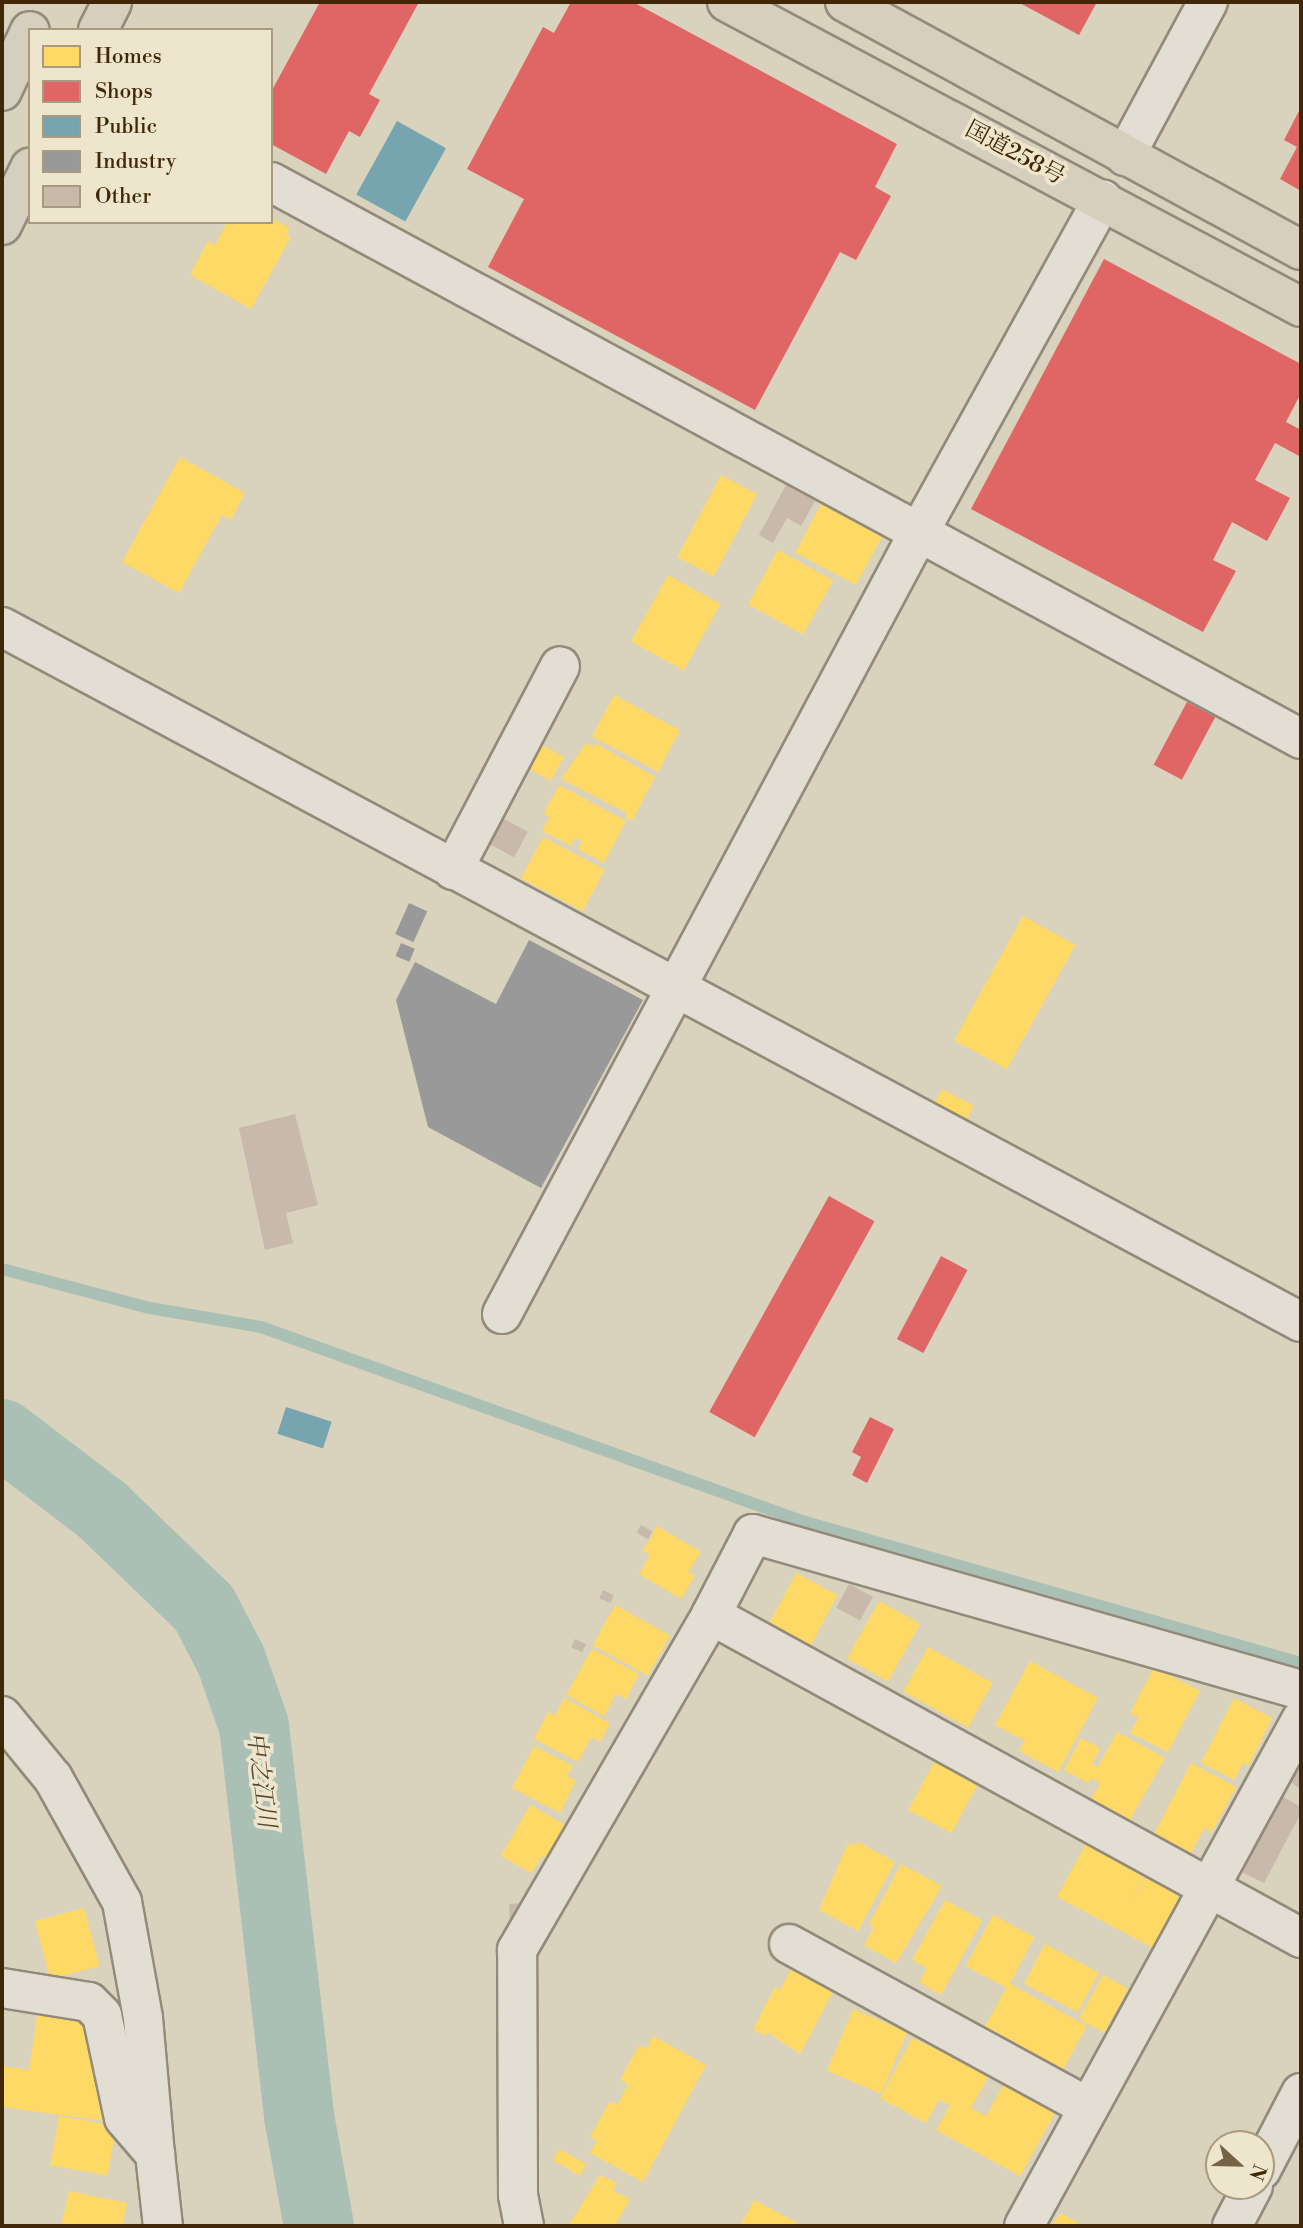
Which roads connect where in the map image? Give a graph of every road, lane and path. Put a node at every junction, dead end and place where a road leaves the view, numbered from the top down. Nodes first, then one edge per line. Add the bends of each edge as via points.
1 (44, 2) edge
2 (112, 2) edge
3 (727, 2) edge
4 (845, 2) edge
5 (1208, 2) edge
6 (99, 28) edge
7 (21, 36) edge
8 (2, 91) edge
9 (1125, 156) junction
10 (28, 172) edge
11 (273, 183) edge
12 (1103, 199) junction
13 (2, 225) edge
14 (1301, 250) edge
15 (1301, 307) edge
16 (919, 532) junction
17 (2, 627) edge
18 (560, 666) dead end
19 (1301, 739) edge
20 (453, 870) junction
21 (675, 986) junction
22 (502, 1314) dead end
23 (1301, 1322) edge
24 (711, 1615) junction
25 (1301, 1690) edge
26 (2, 1716) edge
27 (1301, 1720) edge
28 (1212, 1886) junction
29 (1301, 1938) edge
30 (789, 1944) dead end
31 (2, 1988) edge
32 (1301, 2093) edge
33 (1088, 2107) junction
34 (1275, 2143) edge
35 (155, 2154) junction
36 (1246, 2200) edge
37 (163, 2226) edge
38 (524, 2226) edge
39 (1024, 2226) edge
40 (1232, 2226) edge

1 - 7 main road
2 - 6 main road
3 - 12 main road, 国道258号
4 - 9 main road
5 - 9 street
7 - 8 main road
9 - 14 main road
10 - 13 main road
11 - 16 street
12 - 15 main road, 国道258号
12 - 16 street
16 - 19 street
16 - 21 street
17 - 20 street
18 - 20 street
20 - 21 street
21 - 22 street
21 - 23 street
24 - 25 street via 753,1534
24 - 28 street
24 - 38 street via 517,1950 518,2195
26 - 35 street via 53,1778 122,1902 143,2018
27 - 28 street
28 - 29 street
28 - 33 street
30 - 33 street
31 - 35 street via 89,2002 102,2015 124,2118
32 - 34 street
33 - 39 street
35 - 37 street
36 - 40 street

